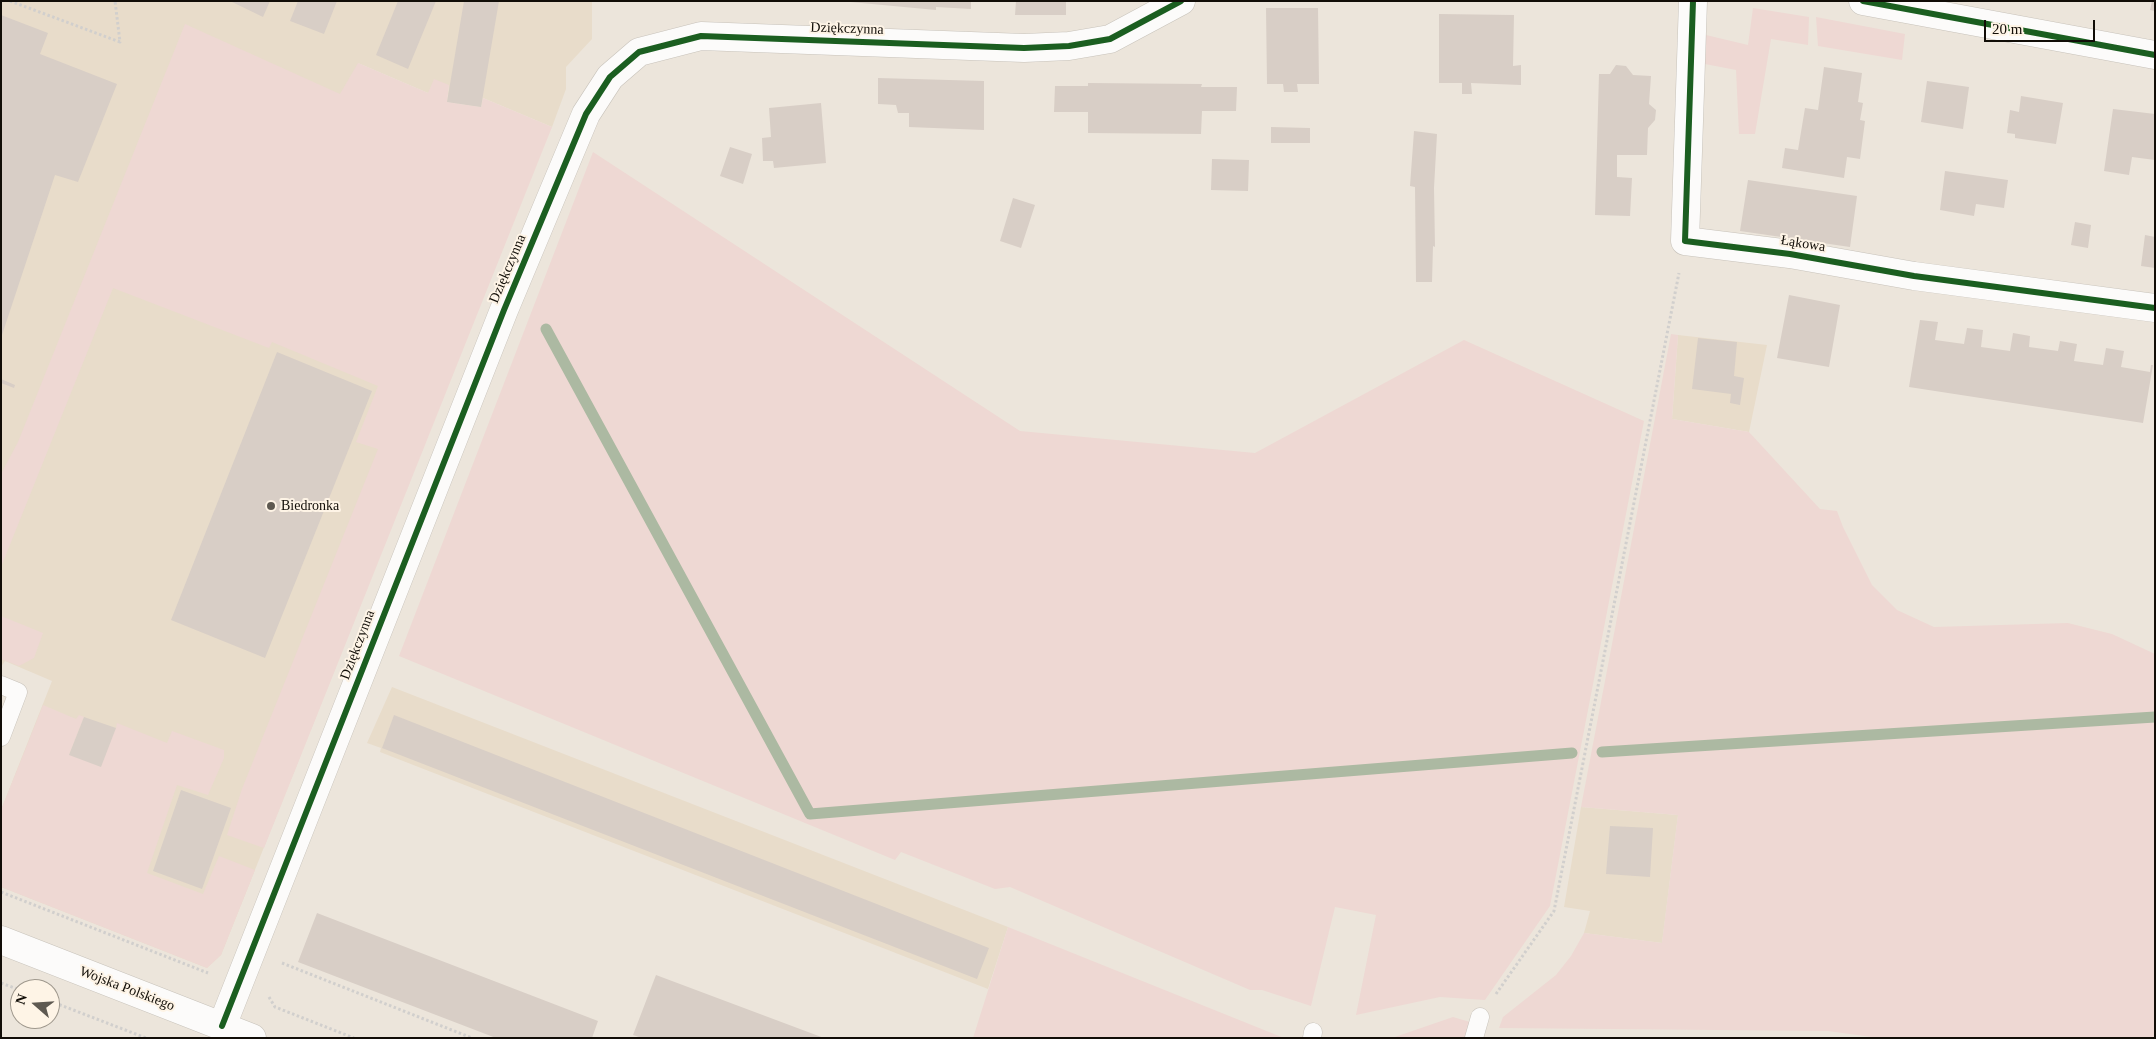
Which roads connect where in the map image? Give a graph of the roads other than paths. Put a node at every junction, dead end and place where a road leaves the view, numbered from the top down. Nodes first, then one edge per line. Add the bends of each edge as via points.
1 (1181, 1) edge
2 (1693, 1) edge
3 (1863, 1) edge
4 (2155, 55) edge
5 (2155, 308) edge
6 (1, 685) edge
7 (1, 737) edge
8 (1, 940) edge
9 (1480, 1017) road end
10 (222, 1026) junction
11 (252, 1038) edge
12 (1474, 1038) edge

1 - 10 street, Dziękczynna via 1110,39 1069,46 1024,48 701,36 639,52 610,77 586,114 504,310
2 - 5 street, Łąkowa via 1685,241
3 - 4 street
6 - 7 lane via 18,692
8 - 10 street, Wojska Polskiego
9 - 12 lane
10 - 11 street, Wojska Polskiego

